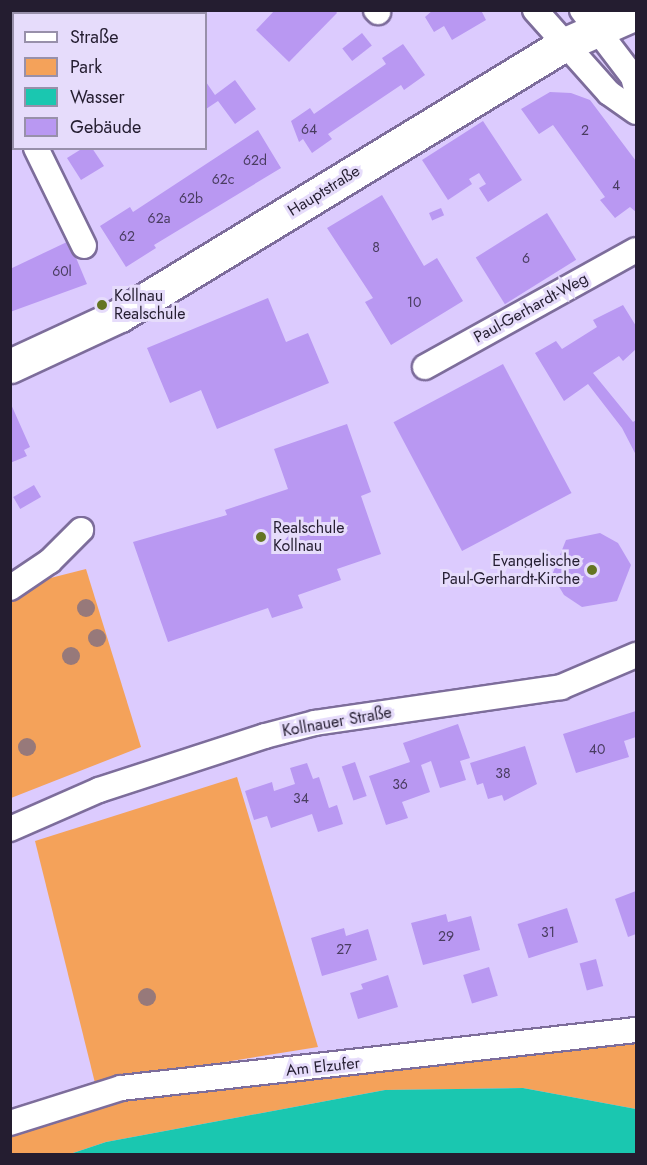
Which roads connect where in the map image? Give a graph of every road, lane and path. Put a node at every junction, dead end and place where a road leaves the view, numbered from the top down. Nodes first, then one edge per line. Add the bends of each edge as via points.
1 (535, 10) edge
2 (636, 13) edge
3 (590, 20) edge
4 (563, 45) junction
5 (636, 88) edge
6 (636, 112) edge
7 (37, 150) edge
8 (84, 246) dead end
9 (636, 250) edge
10 (10, 366) edge
11 (425, 367) dead end
12 (81, 530) dead end
13 (10, 588) edge
14 (636, 655) edge
15 (10, 829) edge
16 (634, 1033) edge
17 (10, 1123) edge

1 - 4 street
2 - 3 street, Hauptstraße
3 - 4 street, Hauptstraße
3 - 5 street via 633,77
4 - 6 street via 609,93
4 - 10 street, Hauptstraße via 120,315
7 - 8 street
9 - 11 street, Paul-Gerhardt-Weg
12 - 13 street via 50,561
14 - 15 street, Kollnauer Straße via 561,687 315,723 265,736 99,790
16 - 17 street, Am Elzufer via 121,1088

